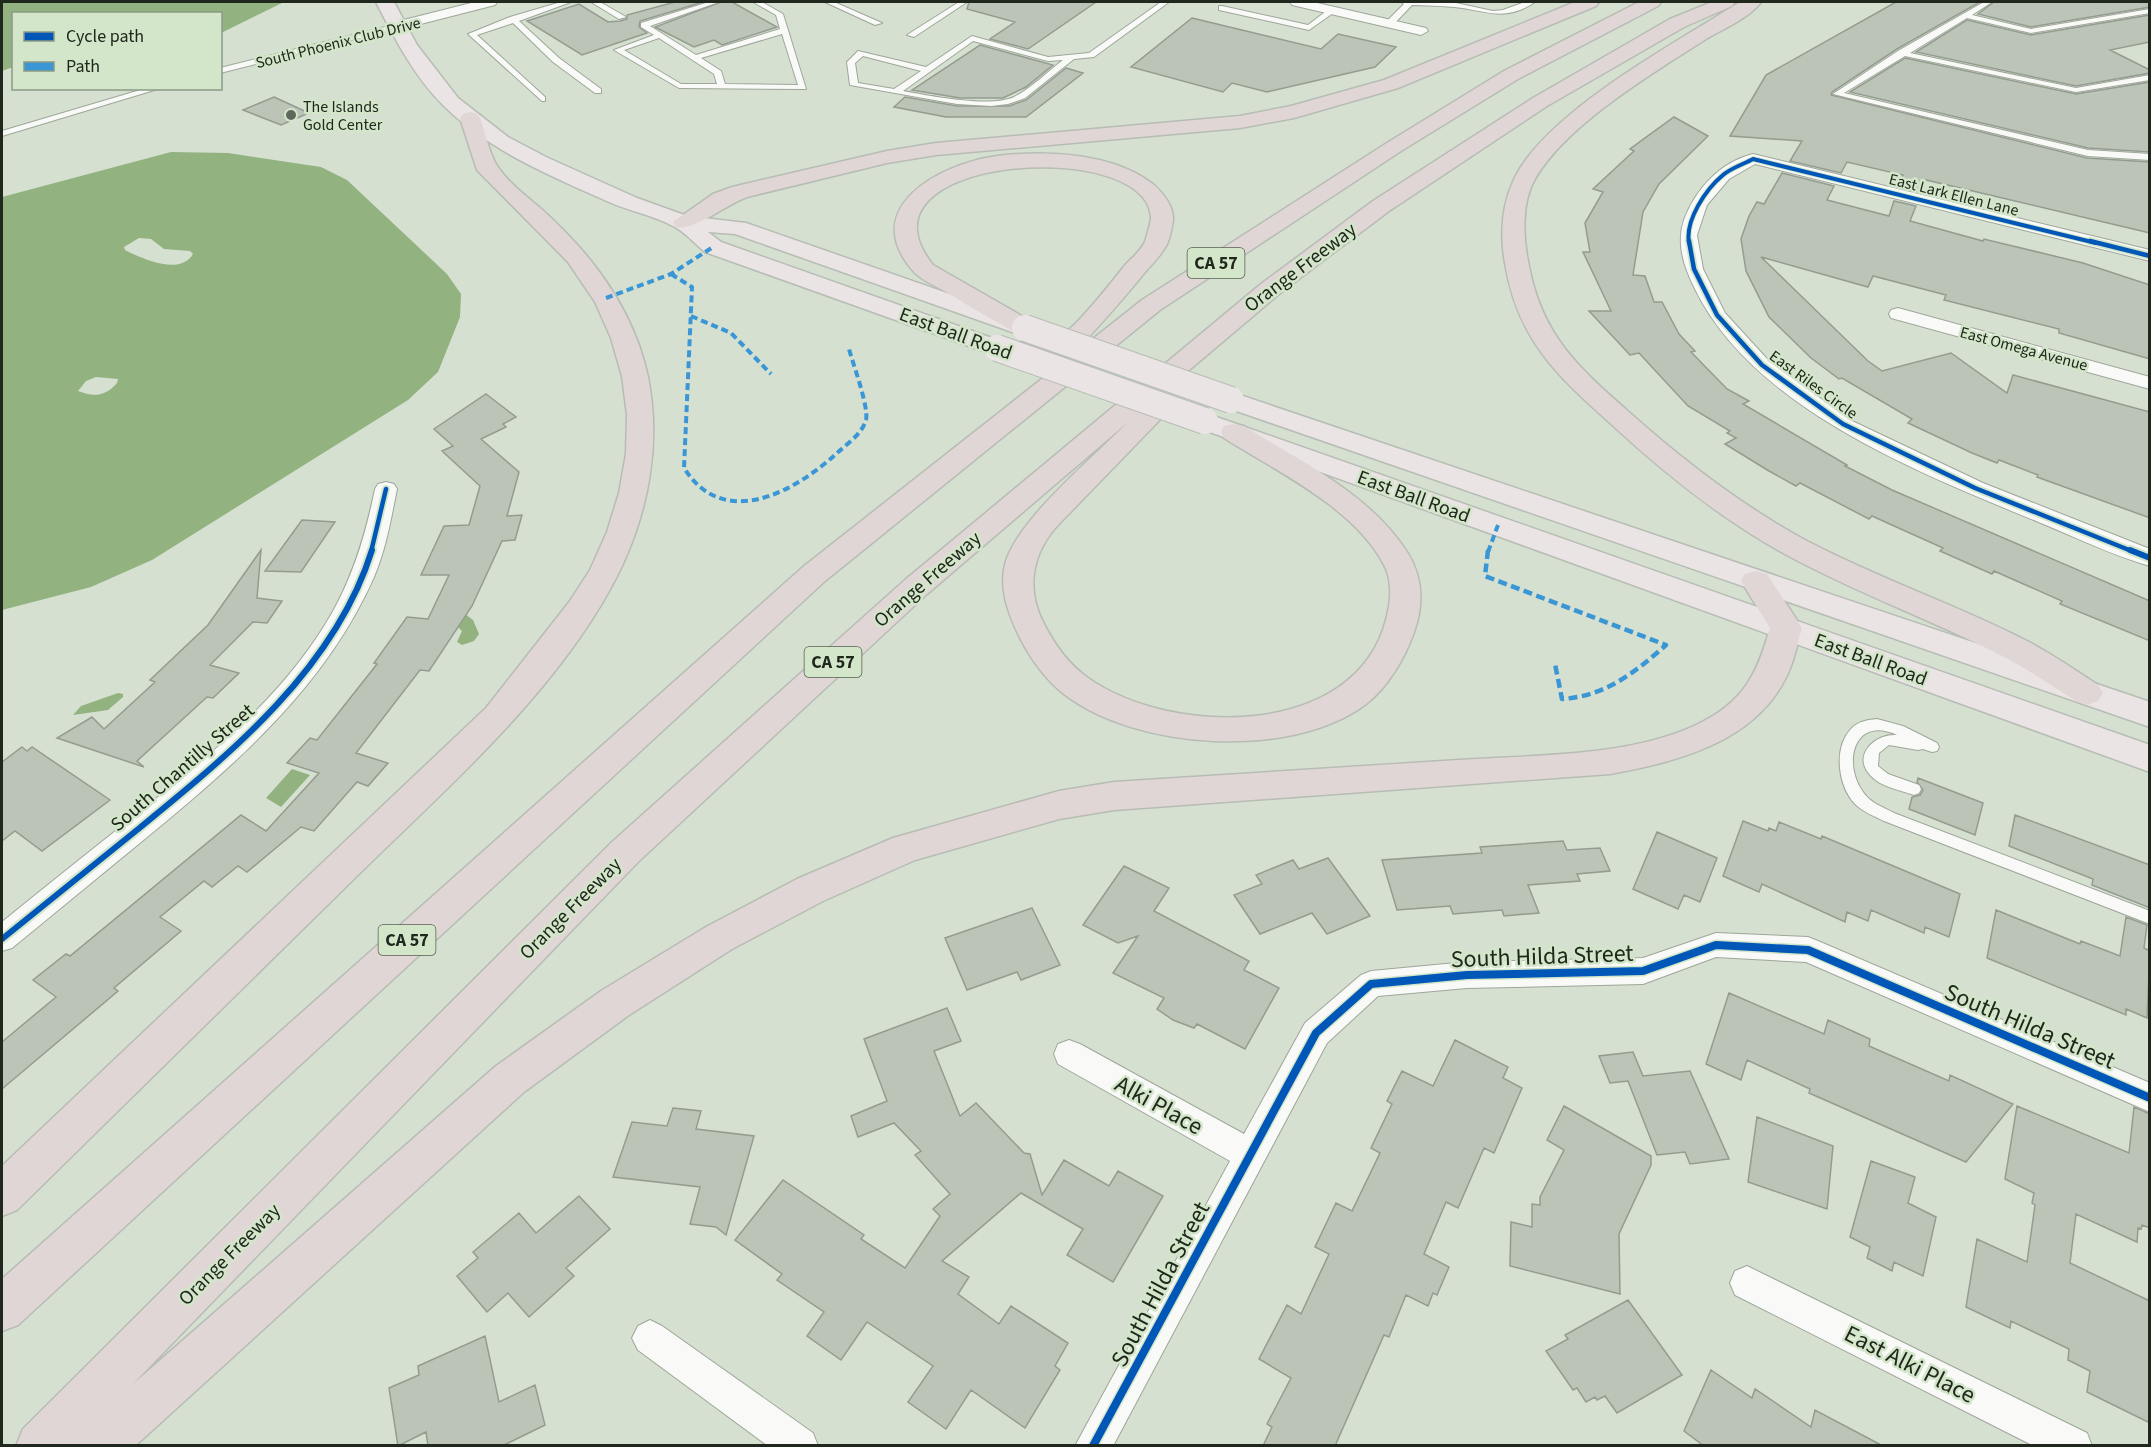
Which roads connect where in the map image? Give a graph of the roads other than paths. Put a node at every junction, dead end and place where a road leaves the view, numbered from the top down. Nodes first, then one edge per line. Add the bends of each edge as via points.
1 (385, 2) edge
2 (490, 2) edge
3 (567, 2) edge
4 (595, 2) edge
5 (715, 2) edge
6 (757, 2) edge
7 (830, 2) edge
8 (963, 2) edge
9 (1165, 2) edge
10 (1297, 2) edge
11 (1406, 2) edge
12 (1530, 2) edge
13 (1590, 2) edge
14 (1652, 2) edge
15 (1726, 2) edge
16 (1752, 2) edge
17 (1988, 2) edge
18 (1222, 8) dead end
19 (1332, 11) junction
20 (2150, 11) edge
21 (1964, 15) junction
22 (622, 17) dead end
23 (513, 19) junction
24 (878, 23) dead end
25 (1389, 24) junction
26 (397, 26) junction
27 (785, 30) junction
28 (1420, 31) dead end
29 (660, 35) junction
30 (911, 35) dead end
31 (1901, 53) junction
32 (1071, 57) junction
33 (694, 58) junction
34 (927, 70) junction
35 (222, 71) edge
36 (2150, 78) edge
37 (722, 87) junction
38 (150, 90) edge
39 (598, 91) dead end
40 (896, 92) junction
41 (542, 99) dead end
42 (470, 118) junction
43 (2, 134) edge
44 (2150, 157) edge
45 (1753, 159) joint
46 (684, 222) junction
47 (2150, 256) edge
48 (1270, 289) junction
49 (1898, 314) dead end
50 (1025, 328) junction
51 (2150, 382) edge
52 (1234, 432) junction
53 (386, 489) dead end
54 (2150, 558) edge
55 (814, 574) junction
56 (1756, 581) junction
57 (1786, 628) junction
58 (2087, 693) junction
59 (2150, 715) edge
60 (2150, 759) edge
61 (1914, 789) dead end
62 (2150, 918) edge
63 (5, 930) edge
64 (1069, 1054) dead end
65 (2150, 1098) edge
66 (1250, 1155) junction
67 (2, 1195) edge
68 (1747, 1283) dead end
69 (2, 1309) edge
70 (650, 1338) dead end
71 (40, 1446) edge
72 (99, 1446) edge
73 (800, 1446) edge
74 (1093, 1446) edge
75 (2074, 1446) edge

1 - 26 main road, East Ball Road
2 - 26 street, South Phoenix Club Drive
3 - 23 lane
4 - 22 lane
5 - 29 lane via 639,25
6 - 27 lane via 779,14
7 - 24 lane
8 - 30 lane
9 - 32 lane via 1091,55
10 - 19 street
11 - 12 lane via 1456,5 1493,13
11 - 25 lane
13 - 46 highway via 1391,84 1294,112 1240,122 936,149 887,157 740,192
14 - 55 highway, CA 57 via 1510,75 1151,305
15 - 48 highway, Orange Freeway / CA 57 via 1677,23 1540,102 1381,206
16 - 58 highway via 1589,111 1549,144 1522,182 1513,248 1521,287 1536,325 1563,366 1655,451 1752,522 1868,583 2017,649
17 - 21 lane
18 - 19 lane via 1309,28
19 - 25 street
20 - 21 lane via 2031,31
21 - 31 lane
23 - 39 lane via 556,60
23 - 41 lane via 472,34
25 - 28 street
26 - 35 lane, South Phoenix Club Drive
26 - 42 main road, East Ball Road via 426,73
27 - 33 lane
27 - 37 lane via 803,87
29 - 33 lane
29 - 37 lane via 618,50 679,86
31 - 36 lane via 2076,90
31 - 44 lane via 1837,94 2088,153
32 - 34 lane via 1048,59 972,38
32 - 40 lane via 1015,100 1001,104 926,99
33 - 37 lane via 718,74
34 - 40 lane
34 - 40 lane via 861,54 851,62 854,85
38 - 43 lane
42 - 46 main road, East Ball Road via 538,162
42 - 67 highway via 489,170 584,266 624,333 638,381 641,436 633,499 605,569 568,627 498,717
45 - 47 street, East Lark Ellen Lane
45 - 54 street, East Riles Circle via 1723,175 1699,204 1688,235 1694,269 1717,315 1762,365 1843,424 1975,488
46 - 50 main road, East Ball Road via 738,228
46 - 52 main road, East Ball Road, bridge via 713,247
48 - 52 highway via 1036,533 1019,567 1018,593 1033,639 1046,658 1076,686 1106,704 1183,728 1218,730 1281,725 1349,700 1369,681 1390,651 1403,621 1406,586 1397,559 1376,531 1343,503
48 - 71 highway, Orange Freeway / CA 57 via 916,587 625,852
49 - 51 street, East Omega Avenue
50 - 55 highway via 926,270 914,257 904,232 911,208 922,196 944,180 972,168 996,162 1046,159 1110,170 1153,196 1164,218 1156,244 1088,325
50 - 56 main road, East Ball Road, bridge
52 - 57 main road, East Ball Road
53 - 63 street, South Chantilly Street via 362,578 332,631 287,692 194,783
55 - 69 highway, CA 57
56 - 57 highway
56 - 58 main road, East Ball Road
57 - 60 main road, East Ball Road
57 - 72 highway via 1782,651 1752,706 1730,723 1667,749 1575,765 1114,796 1059,805 906,848 810,890 719,938 615,1003 510,1079
58 - 59 main road, East Ball Road
61 - 62 lane via 1875,772 1870,755 1876,746 1888,740 1932,747 1890,726 1861,726 1849,745 1847,772 1859,798 1873,809
64 - 66 street, Alki Place
65 - 66 street, South Hilda Street via 1808,950 1716,945 1643,971 1467,975 1371,984 1316,1033
66 - 74 street, South Hilda Street
68 - 75 street, East Alki Place
70 - 73 street

